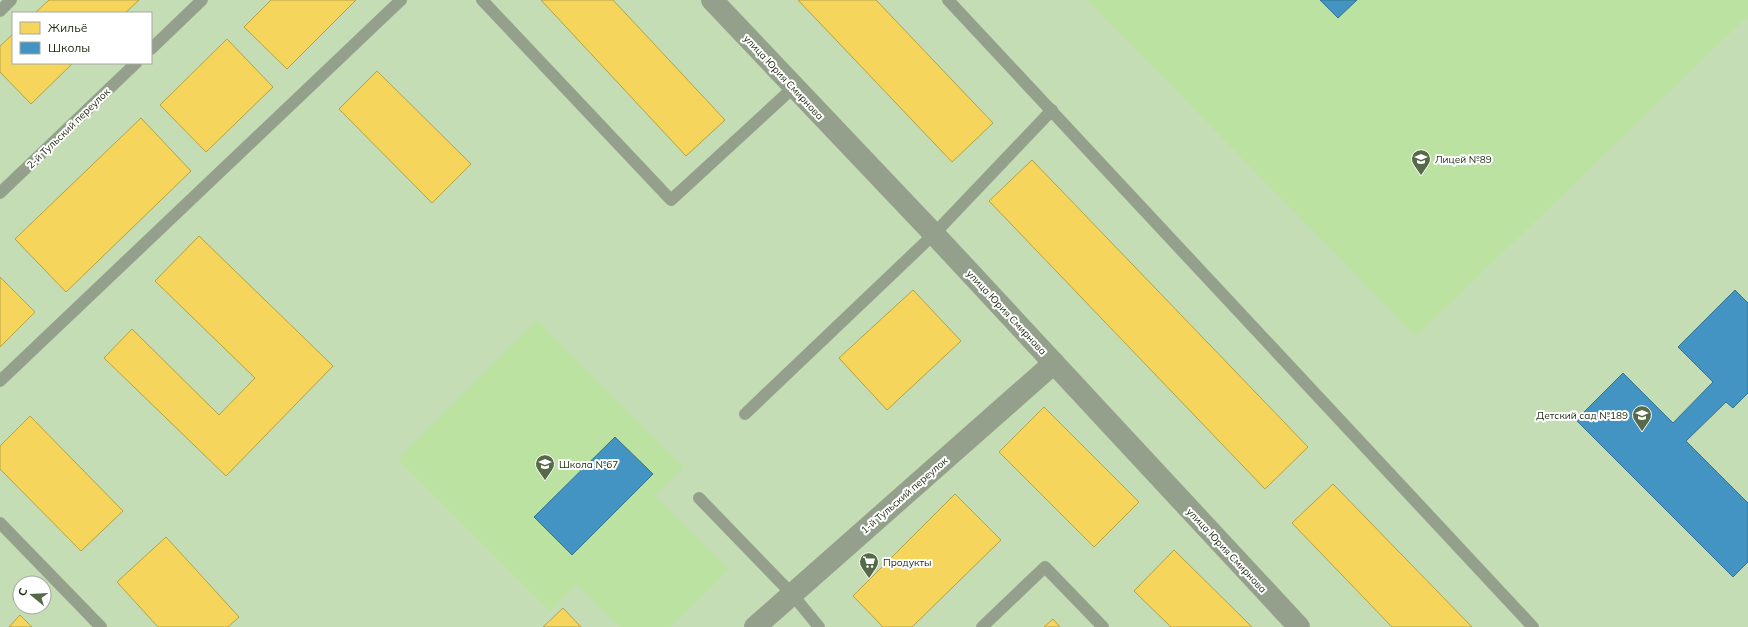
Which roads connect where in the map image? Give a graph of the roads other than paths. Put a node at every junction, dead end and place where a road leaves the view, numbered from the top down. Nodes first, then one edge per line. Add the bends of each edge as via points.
1 (12, 0) edge
2 (202, 0) edge
3 (401, 0) edge
4 (482, 0) edge
5 (712, 0) edge
6 (948, 0) edge
7 (0, 11) edge
8 (152, 48) edge
9 (135, 64) edge
10 (794, 87) junction
11 (1052, 110) junction
12 (0, 193) edge
13 (934, 234) junction
14 (1054, 363) junction
15 (0, 381) edge
16 (745, 414) dead end
17 (700, 498) dead end
18 (0, 523) edge
19 (792, 594) junction
20 (101, 627) edge
21 (756, 627) edge
22 (819, 627) edge
23 (982, 627) edge
24 (1103, 627) edge
25 (1299, 627) edge
26 (1533, 627) edge

1 - 7 lane
2 - 8 lane
3 - 15 lane
4 - 10 lane via 671,200
5 - 10 street, улица Юрия Смирнова
6 - 11 lane
9 - 12 lane, 2-й Тульский переулок
10 - 13 street, улица Юрия Смирнова
11 - 13 lane
11 - 26 lane
13 - 14 street, улица Юрия Смирнова
13 - 16 lane
14 - 19 street, 1-й Тульский переулок
14 - 25 street, улица Юрия Смирнова
17 - 19 lane
18 - 20 lane
19 - 21 street, 1-й Тульский переулок
19 - 22 lane
23 - 24 lane via 1045,567

